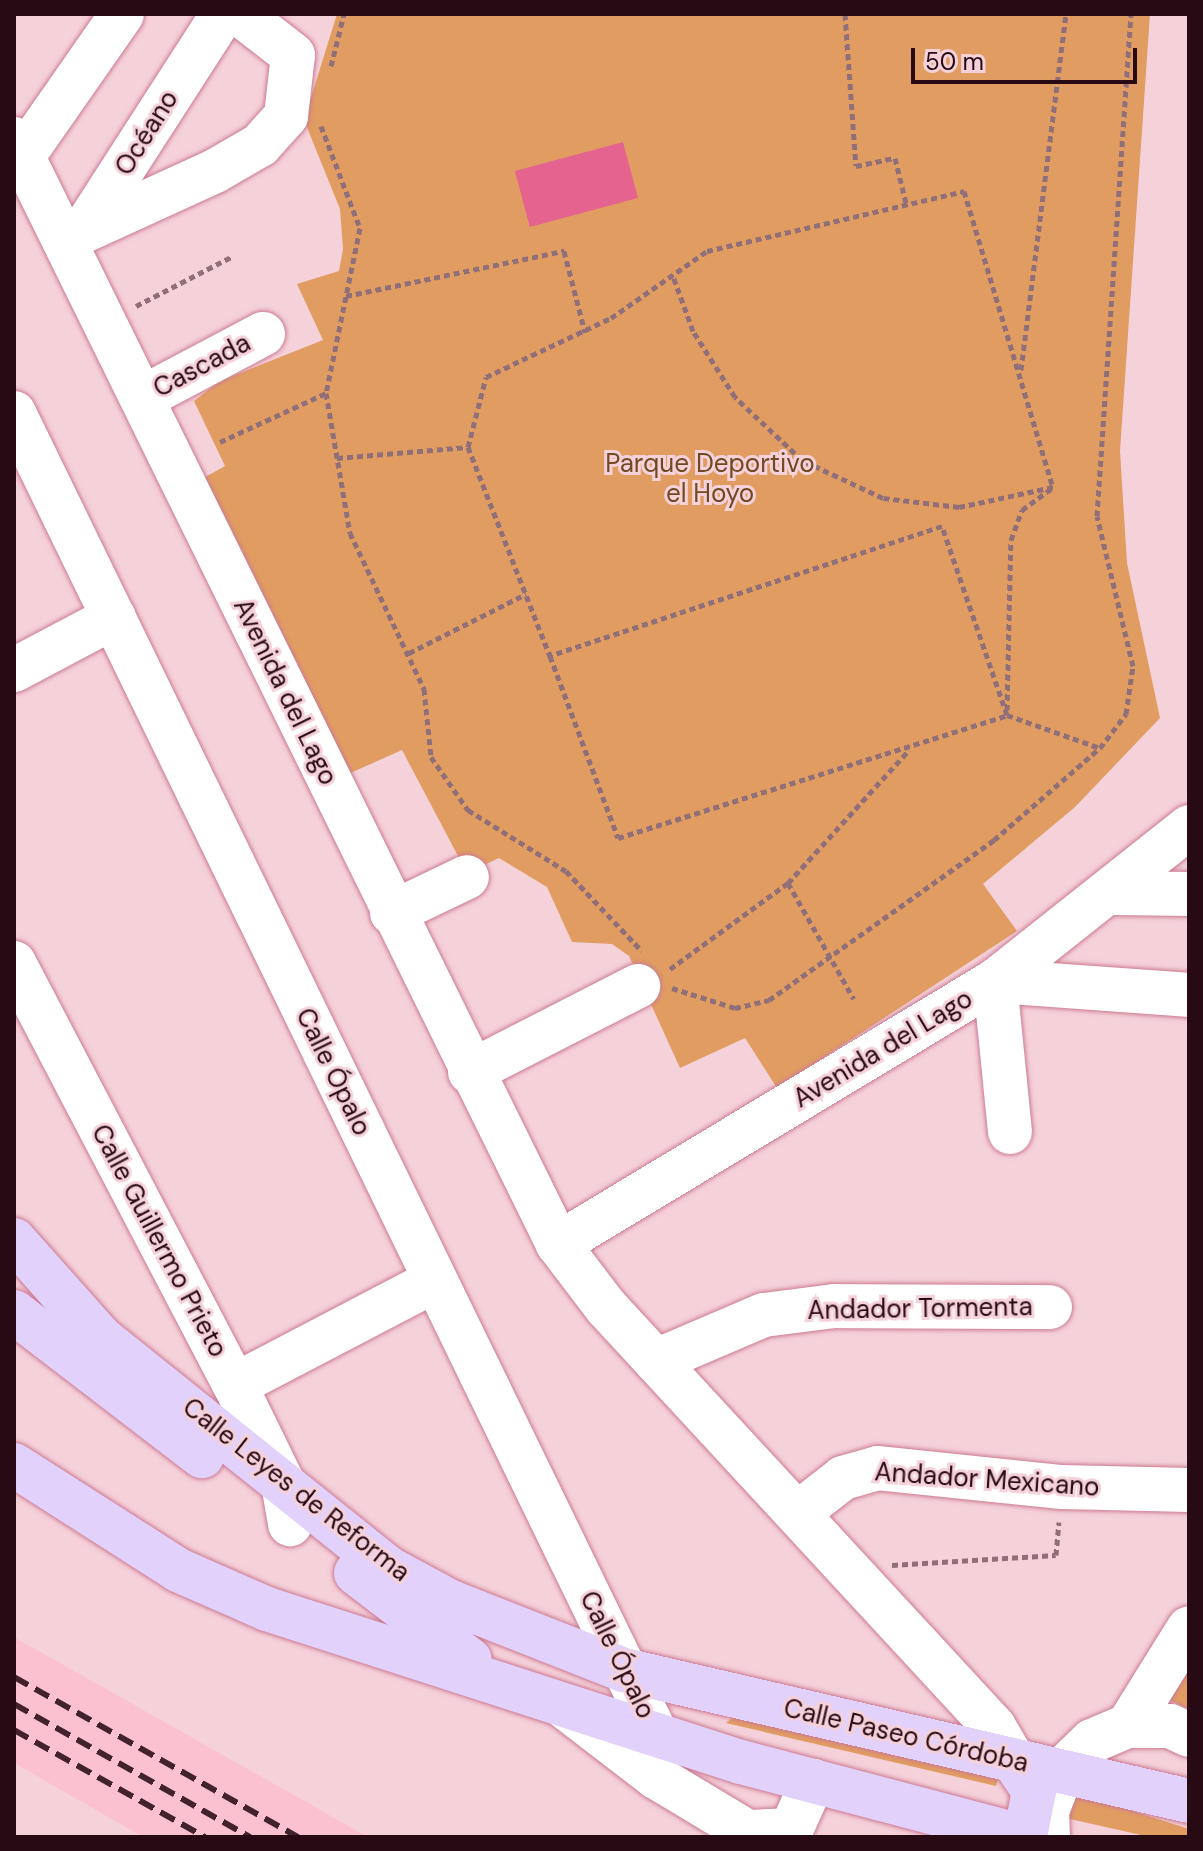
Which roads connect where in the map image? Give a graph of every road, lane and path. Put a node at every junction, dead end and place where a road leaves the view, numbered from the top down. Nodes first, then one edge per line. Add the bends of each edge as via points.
1 (122, 14) edge
2 (223, 14) edge
3 (240, 14) edge
4 (344, 14) edge
5 (845, 14) edge
6 (1066, 14) edge
7 (1131, 14) edge
8 (328, 81) dead end
9 (321, 117) dead end
10 (19, 147) edge
11 (906, 203) junction
12 (74, 235) junction
13 (231, 257) dead end
14 (673, 276) junction
15 (346, 296) junction
16 (104, 322) junction
17 (585, 332) junction
18 (263, 334) dead end
19 (1021, 375) junction
20 (326, 393) junction
21 (142, 398) junction
22 (14, 413) edge
23 (220, 442) dead end
24 (468, 447) junction
25 (337, 458) junction
26 (1053, 487) junction
27 (526, 594) junction
28 (114, 617) junction
29 (409, 653) junction
30 (550, 656) junction
31 (14, 670) edge
32 (1007, 715) junction
33 (911, 748) junction
34 (1100, 748) junction
35 (1189, 827) edge
36 (467, 877) dead end
37 (788, 883) junction
38 (1114, 893) junction
39 (1189, 894) edge
40 (392, 913) junction
41 (829, 960) junction
42 (14, 963) edge
43 (995, 981) junction
44 (648, 983) junction
45 (1189, 995) edge
46 (854, 999) dead end
47 (470, 1072) junction
48 (1010, 1132) dead end
49 (14, 1240) edge
50 (558, 1244) junction
51 (434, 1281) junction
52 (1050, 1307) dead end
53 (14, 1312) edge
54 (656, 1361) junction
55 (235, 1385) junction
56 (14, 1465) edge
57 (1062, 1487) junction
58 (1189, 1490) edge
59 (287, 1503) junction
60 (798, 1513) junction
61 (847, 1567) junction
62 (1189, 1628) edge
63 (624, 1670) junction
64 (538, 1694) junction
65 (1128, 1726) junction
66 (654, 1730) junction
67 (1189, 1735) edge
68 (1015, 1763) junction
69 (1064, 1768) junction
70 (656, 1777) junction
71 (813, 1781) junction
72 (1189, 1801) edge
73 (753, 1835) edge
74 (1025, 1837) edge
75 (1048, 1837) edge

1 - 10 street
2 - 12 street, Océano
3 - 12 street via 293,55 296,79 286,116 260,145 226,165
4 - 8 path
5 - 11 path via 856,166 895,158
6 - 19 path
7 - 34 path via 1097,516 1133,666 1126,714
9 - 15 path via 359,215
10 - 12 street, Avenida del Lago
11 - 14 path via 739,240 707,251
11 - 19 path via 964,191
12 - 16 street, Avenida del Lago
13 - 16 path
14 - 17 path
14 - 26 path via 693,331 735,397 802,460 883,498 959,507
15 - 17 path via 564,251
15 - 20 path
16 - 21 street, Avenida del Lago
17 - 24 path via 486,377
18 - 21 street, Cascada
19 - 26 path
20 - 23 path
20 - 25 path
21 - 40 street, Avenida del Lago
22 - 28 street, Calle Ópalo
24 - 25 path
24 - 27 path
25 - 29 path via 350,533
26 - 32 path via 1022,510 1011,540
27 - 29 path
27 - 30 path
28 - 31 street
28 - 51 street, Calle Ópalo
29 - 44 path via 429,708 431,757 449,787 468,810 566,871 604,904
30 - 32 path via 942,526
30 - 33 path via 618,838
32 - 33 path
32 - 34 path
33 - 37 path
34 - 41 path via 994,840
35 - 38 street, Avenida del Lago
36 - 40 street
37 - 41 path
37 - 44 path
38 - 39 street
38 - 43 street, Avenida del Lago
40 - 47 street, Avenida del Lago
41 - 44 path via 769,1000 735,1008
41 - 46 path
42 - 55 street, Calle Guillermo Prieto
43 - 45 street
43 - 48 street
43 - 50 street, Avenida del Lago
44 - 47 street
47 - 50 street, Avenida del Lago
49 - 59 main road, Calle Leyes de Reforma via 101,1338
50 - 54 street, Avenida del Lago
51 - 55 street
51 - 63 street, Calle Ópalo
52 - 54 street, Andador Tormenta via 834,1306 764,1315
53 - 59 main road, Calle Leyes de Reforma
54 - 60 street, Avenida del Lago
55 - 59 street, Calle Guillermo Prieto
56 - 64 main road via 178,1570 267,1609
57 - 58 street, Andador Mexicano
57 - 60 street, Andador Mexicano via 877,1468 843,1478
57 - 61 path via 1056,1555
59 - 63 main road, Calle Leyes de Reforma via 388,1568 545,1644
59 - 64 main road, Calle Leyes de Reforma via 451,1649
60 - 61 street, Avenida del Lago
61 - 68 street, Avenida del Lago via 994,1727
62 - 65 street
63 - 66 street, Calle Ópalo
63 - 68 main road, Calle Paseo Córdoba
64 - 66 main road
64 - 70 street
65 - 67 street via 1170,1726
65 - 69 street via 1092,1741
66 - 70 street
66 - 71 main road
68 - 69 main road, Calle Paseo Córdoba
68 - 74 main road via 1034,1791
69 - 72 main road, Calle Paseo Córdoba
69 - 75 street via 1047,1811
70 - 73 street
71 - 73 street via 791,1830
71 - 74 main road

